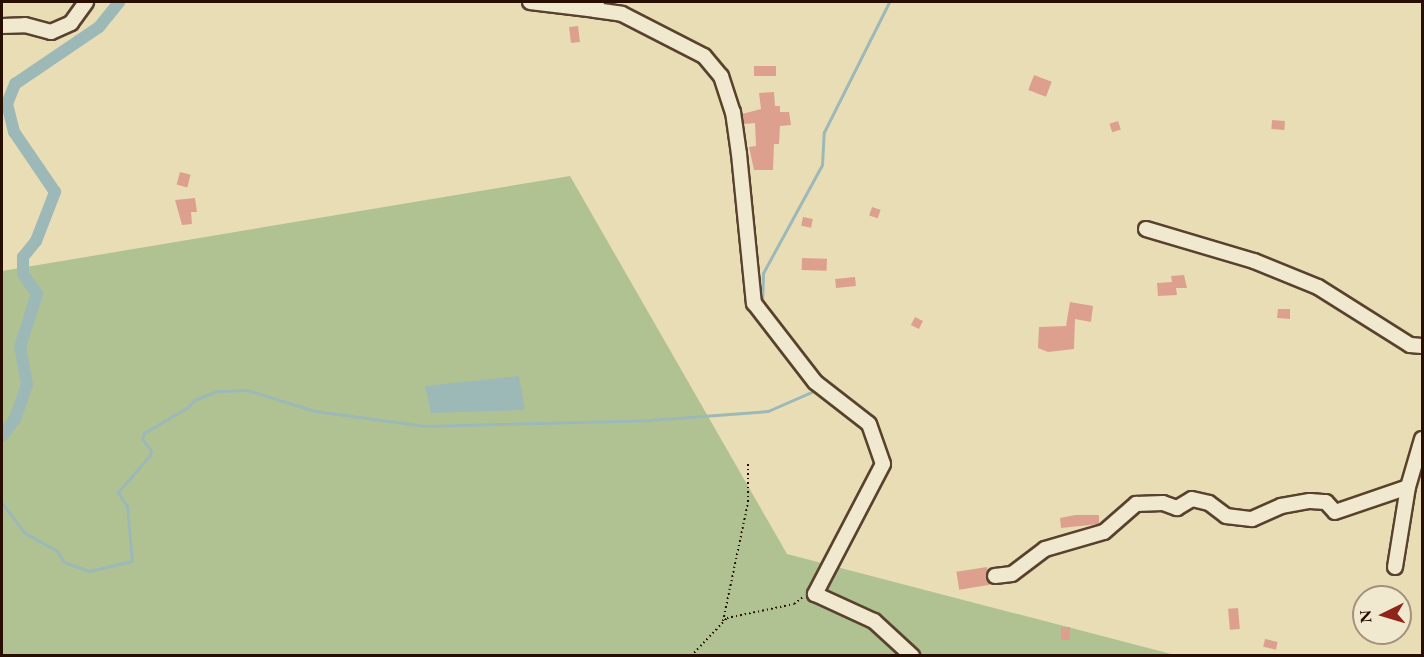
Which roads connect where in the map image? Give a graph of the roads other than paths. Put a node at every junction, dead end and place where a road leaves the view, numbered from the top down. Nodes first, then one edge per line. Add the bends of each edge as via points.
1 (86, 2) edge
2 (530, 2) edge
3 (596, 6) edge
4 (3, 22) edge
5 (1146, 229) dead end
6 (1422, 346) edge
7 (1422, 439) edge
8 (1408, 487) junction
9 (1395, 567) dead end
10 (995, 576) dead end
11 (912, 656) edge

1 - 4 street via 71,23 51,32
2 - 3 street
3 - 11 street via 622,14 704,56 721,76 733,112 747,211 754,303 815,382 869,424 883,464 815,594 874,621
5 - 6 street via 1254,261 1308,283 1410,345
7 - 8 street
8 - 9 street
8 - 10 street via 1335,512 1326,501 1310,501 1281,506 1252,519 1226,516 1209,503 1192,499 1177,508 1163,503 1136,504 1104,532 1045,549 1011,574

